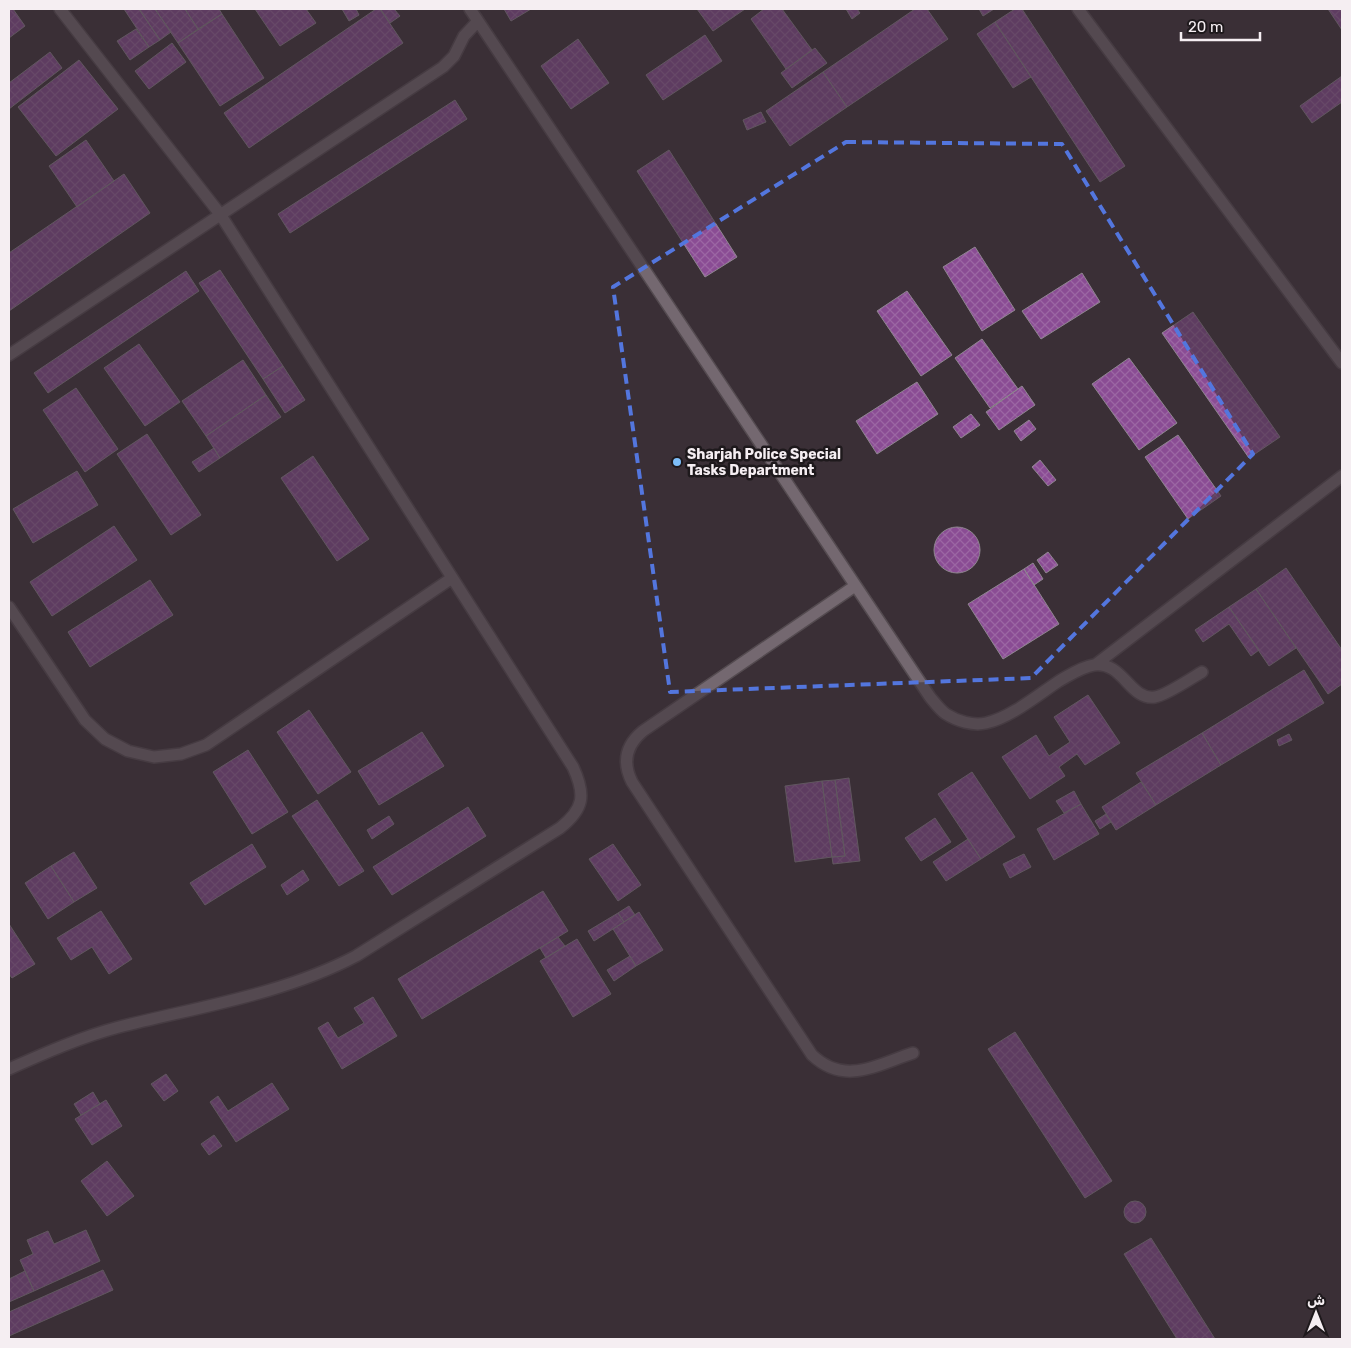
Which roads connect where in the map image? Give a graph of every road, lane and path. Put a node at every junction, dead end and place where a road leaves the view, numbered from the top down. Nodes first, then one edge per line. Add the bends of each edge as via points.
1 (60, 9) edge
2 (470, 9) edge
3 (1078, 9) edge
4 (478, 21) junction
5 (220, 214) junction
6 (9, 354) edge
7 (1342, 363) edge
8 (1342, 476) edge
9 (452, 578) junction
10 (855, 586) junction
11 (9, 607) edge
12 (1095, 665) junction
13 (1202, 672) dead end
14 (913, 1053) dead end
15 (9, 1069) edge

1 - 5 lane
2 - 4 lane
3 - 7 lane
4 - 5 lane via 443,67
4 - 10 lane
5 - 6 lane
5 - 9 lane
8 - 12 lane
9 - 11 lane via 206,745 181,754 154,756 128,751 105,739 85,720
9 - 15 lane via 573,767 581,784 581,801 573,817 332,969 279,987 93,1035
10 - 12 lane via 930,697 944,714 964,723 985,723 1006,715 1071,674
10 - 14 lane via 643,731 630,745 626,764 632,782 812,1055 831,1068 854,1072
12 - 13 lane via 1107,666 1118,672 1144,696 1156,697

